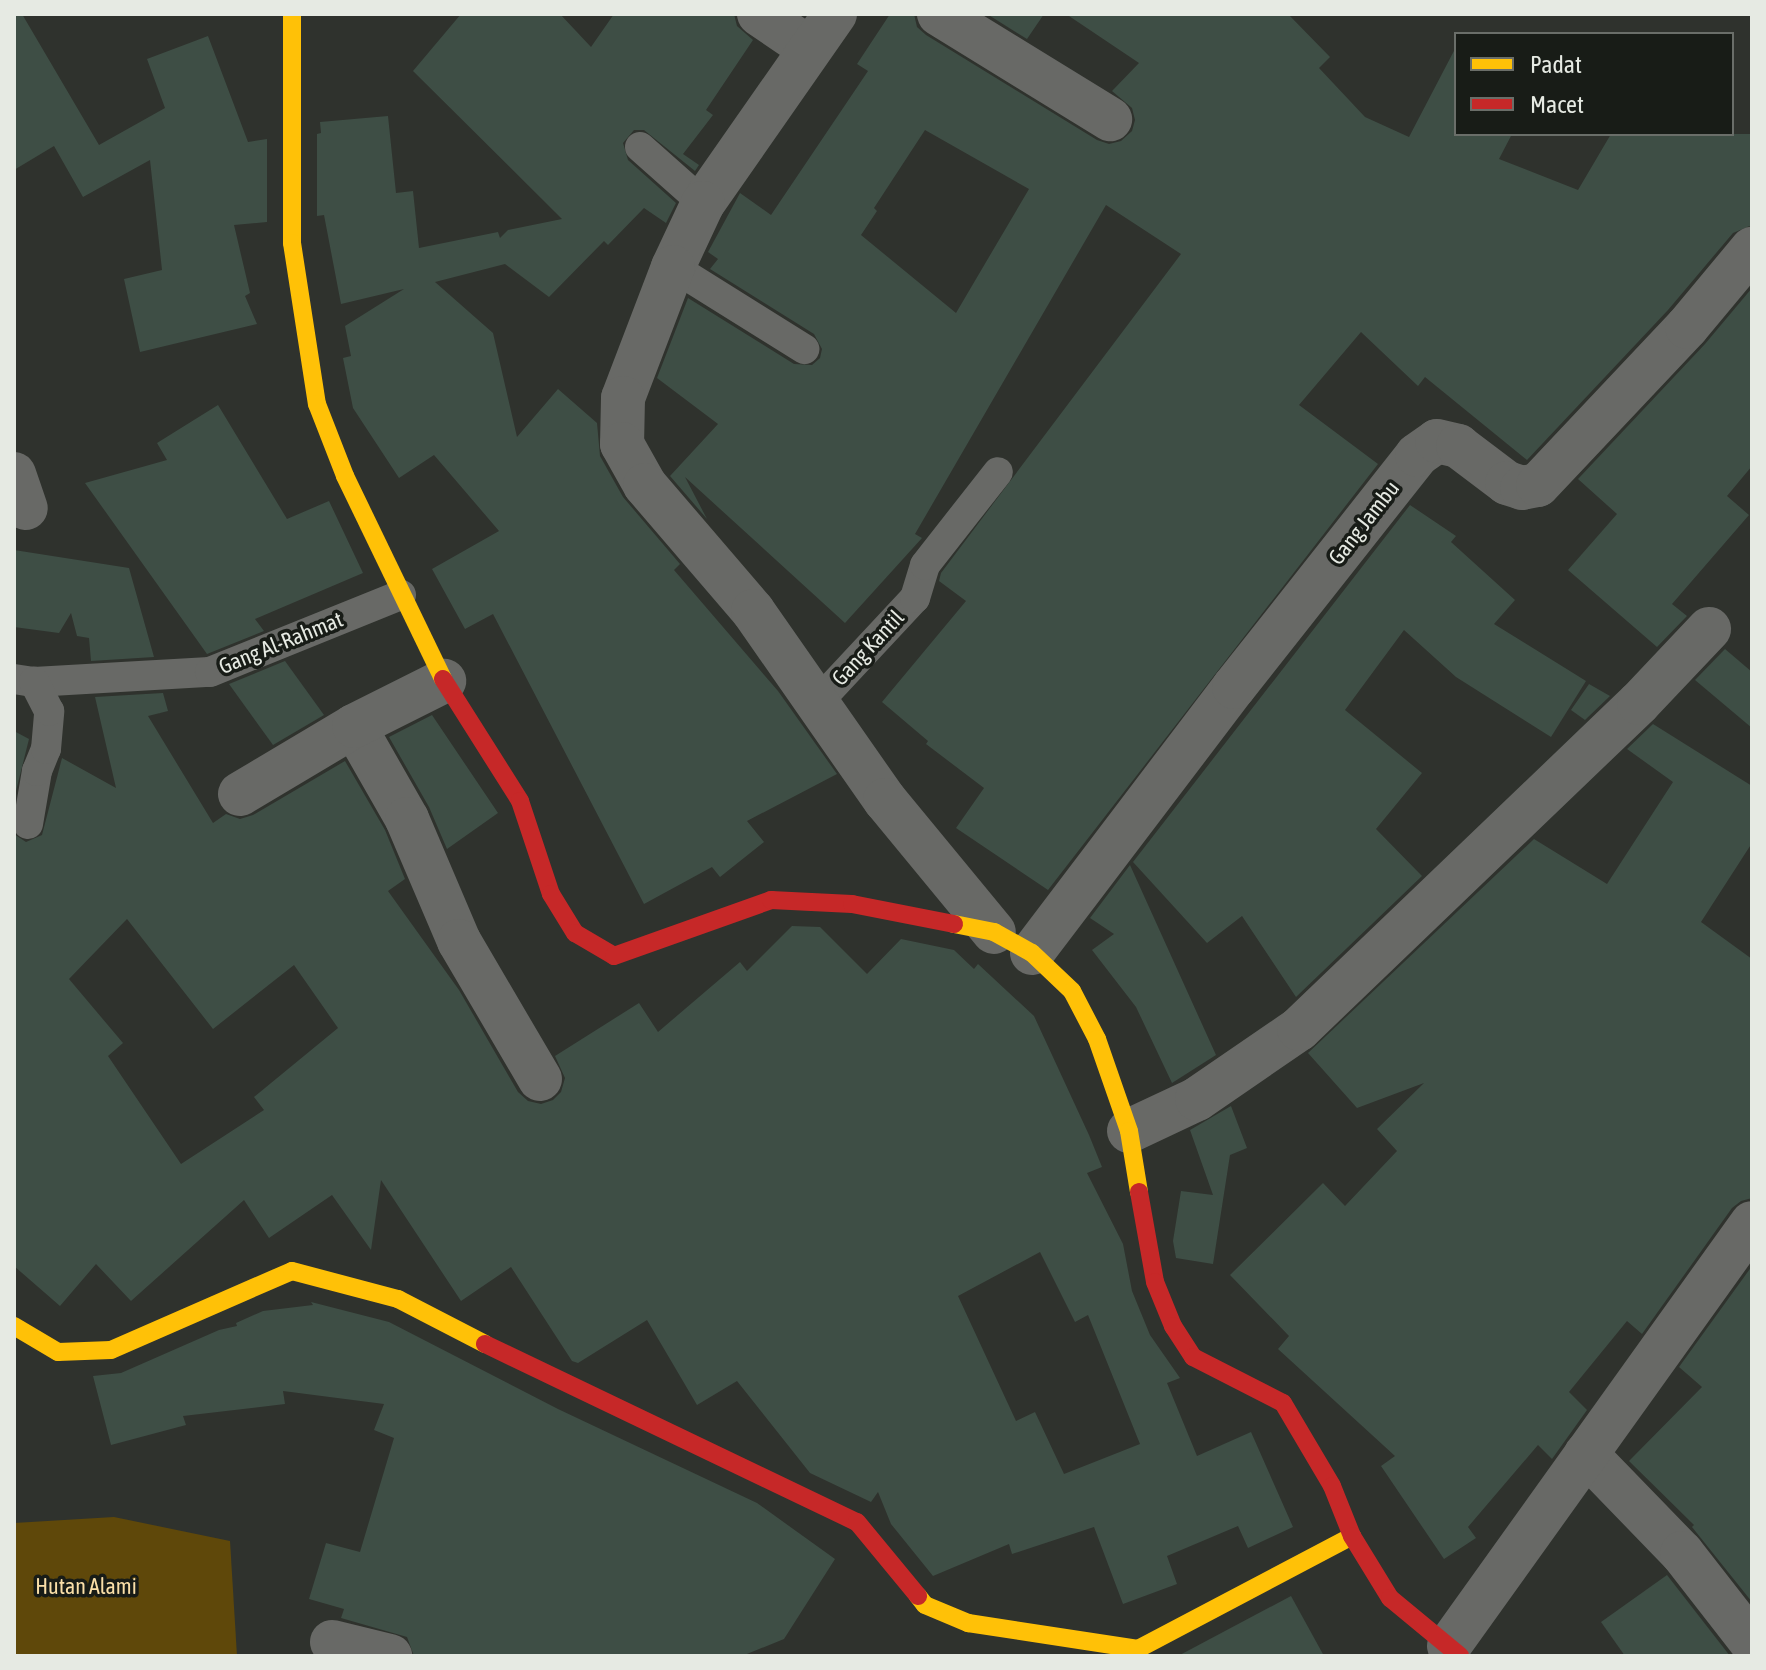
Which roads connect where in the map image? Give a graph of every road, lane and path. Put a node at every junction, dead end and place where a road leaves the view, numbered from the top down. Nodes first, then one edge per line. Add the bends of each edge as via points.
1 (292, 14) edge
2 (759, 14) edge
3 (835, 14) edge
4 (939, 14) edge
5 (809, 48) junction
6 (1110, 119) dead end
7 (640, 147) dead end
8 (703, 203) junction
9 (1752, 249) edge
10 (673, 267) junction
11 (804, 349) dead end
12 (998, 472) dead end
13 (401, 595) junction
14 (1709, 629) dead end
15 (24, 681) edge
16 (444, 681) junction
17 (816, 704) junction
18 (354, 726) junction
19 (240, 794) dead end
20 (28, 824) dead end
21 (994, 932) junction
22 (1032, 953) junction
23 (540, 1079) dead end
24 (1129, 1131) junction
25 (1752, 1223) edge
26 (14, 1326) edge
27 (1586, 1454) junction
28 (1352, 1536) junction
29 (332, 1642) dead end
30 (1752, 1643) edge
31 (1454, 1651) edge
32 (1139, 1652) edge
33 (390, 1656) edge

1 - 13 street via 292,243 317,404
2 - 5 street
3 - 5 street
4 - 6 street
5 - 8 street
7 - 8 lane
8 - 10 street
9 - 22 street, Gang Jambu via 1687,327 1538,485 1522,488 1507,483 1458,446 1437,441 1417,455
10 - 11 lane
10 - 17 street via 623,398 622,444 645,485 753,611
12 - 17 lane, Gang Kantil via 925,565 915,598
13 - 15 lane, Gang Al-Rahmat via 210,672
13 - 16 street
14 - 24 street via 1639,703 1299,1029 1197,1099
15 - 20 lane via 49,711
16 - 18 street
16 - 21 street via 520,801 551,894 575,933 614,956 771,900 852,904
17 - 21 street via 885,800
18 - 19 street
18 - 23 street via 407,819 459,941
21 - 22 street
22 - 24 street via 1072,991 1097,1039
24 - 28 street via 1155,1282 1173,1326 1193,1357 1283,1403 1332,1486
25 - 27 street
26 - 32 street via 58,1352 111,1350 292,1271 398,1299 569,1387 857,1522 925,1605 968,1623
27 - 30 street via 1682,1553
27 - 31 street
28 - 31 street via 1390,1598
28 - 32 street
29 - 33 street

